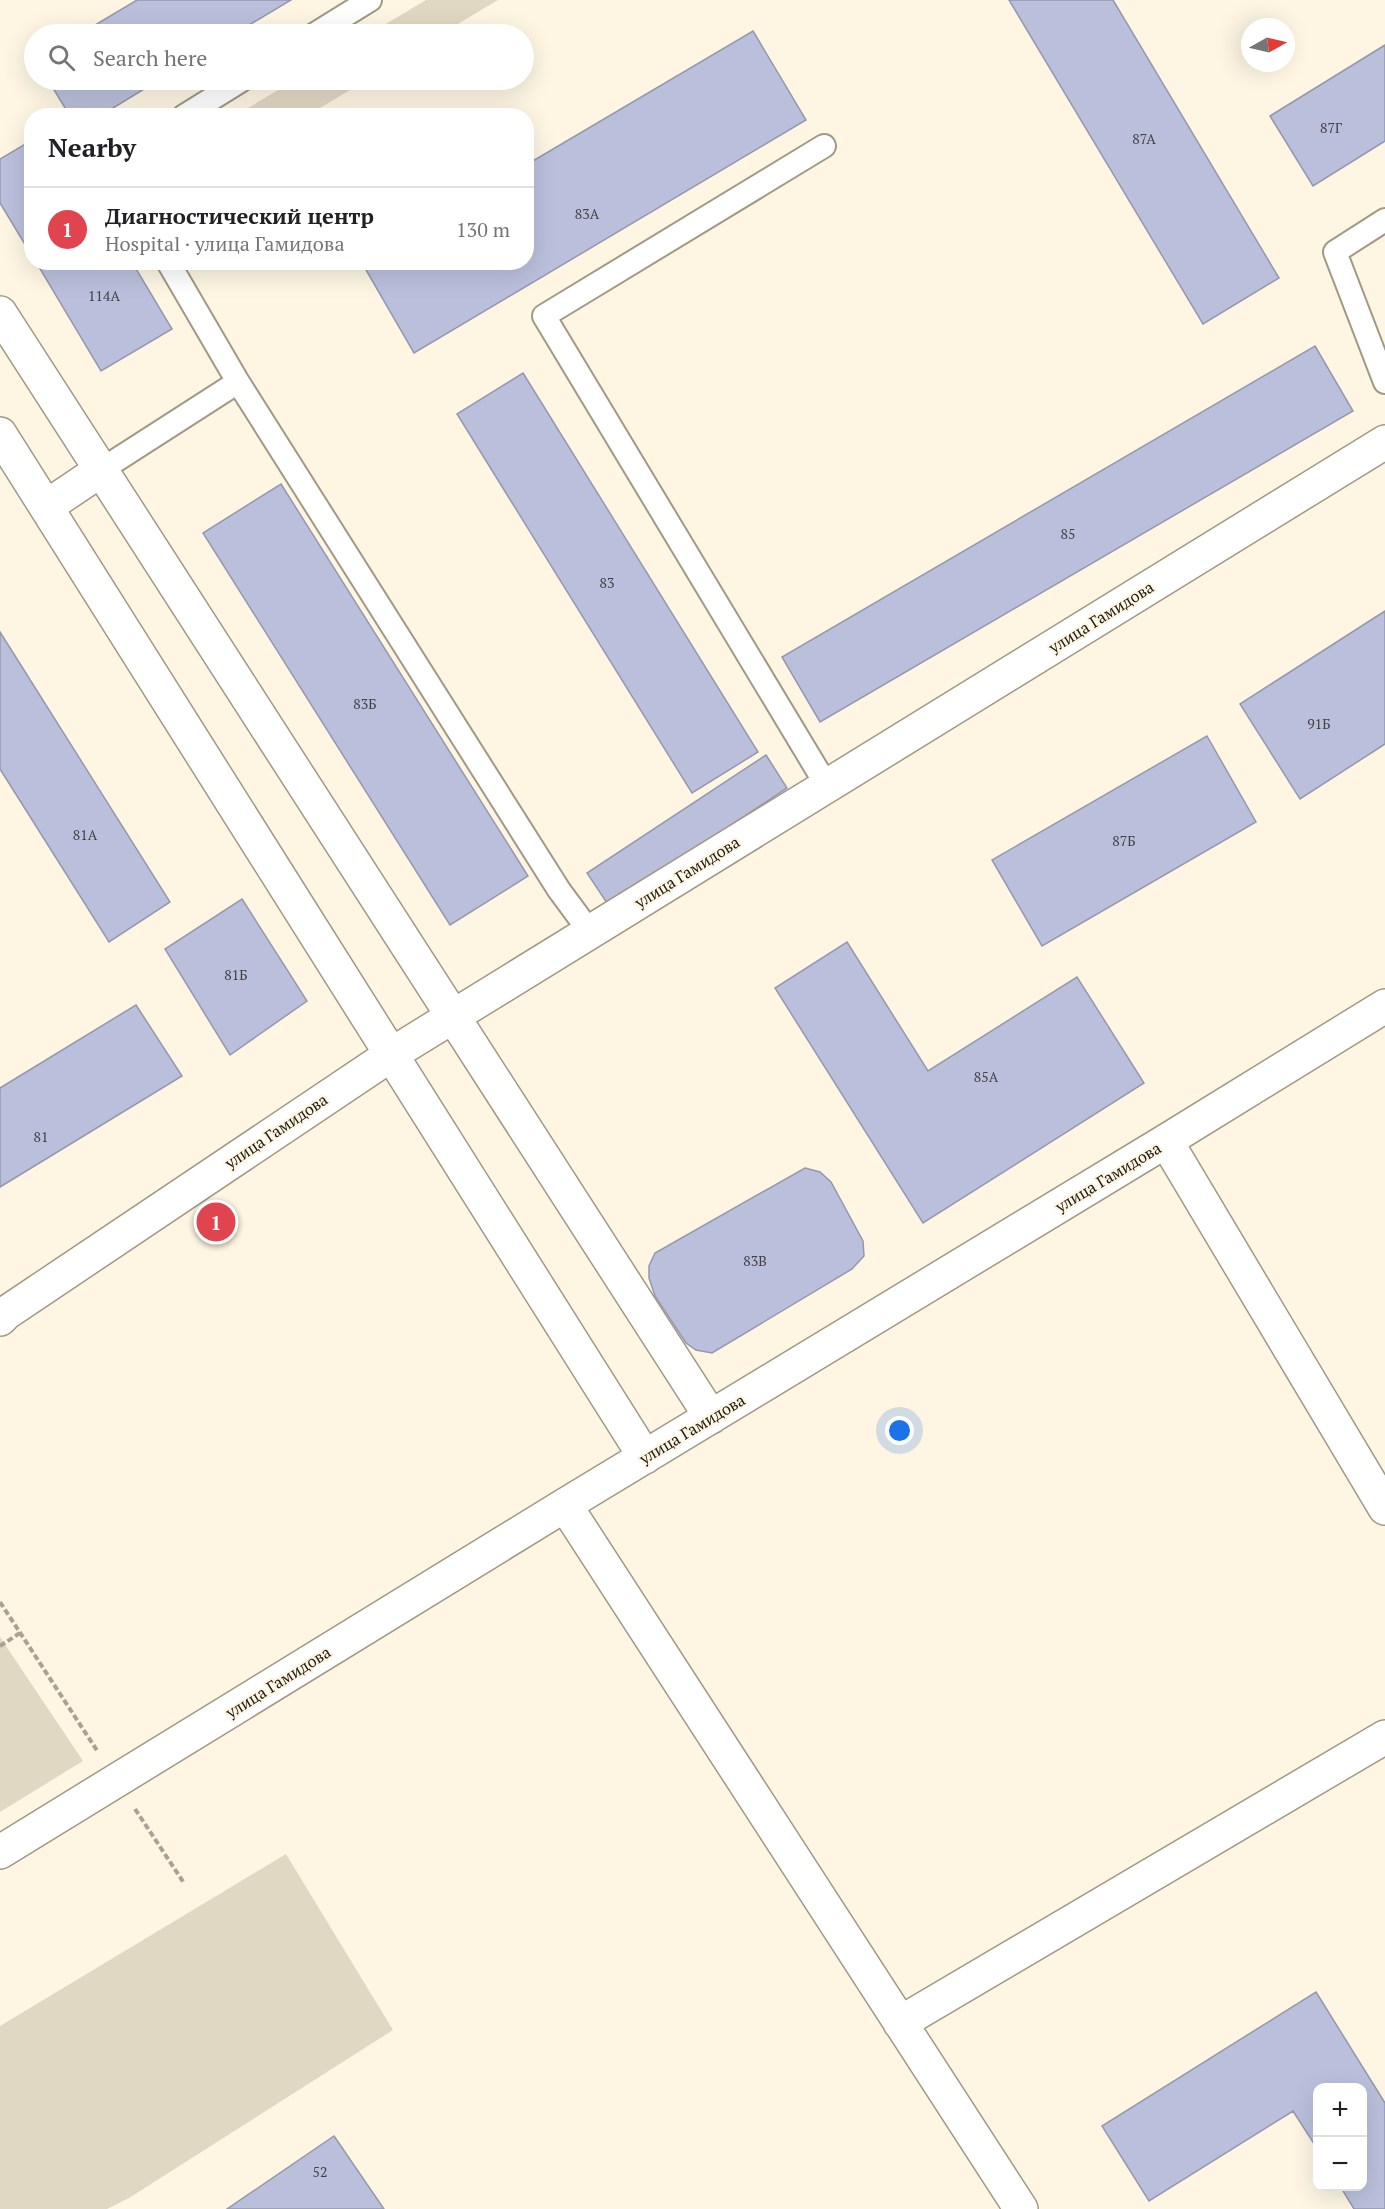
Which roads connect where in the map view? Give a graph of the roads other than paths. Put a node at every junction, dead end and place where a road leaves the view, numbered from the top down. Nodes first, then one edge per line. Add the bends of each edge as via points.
1 (370, 0) edge
2 (331, 24) edge
3 (226, 90) edge
4 (197, 108) edge
5 (824, 146) dead end
6 (1385, 220) edge
7 (173, 270) edge
8 (0, 313) edge
9 (238, 382) junction
10 (1385, 382) edge
11 (0, 434) edge
12 (1385, 442) edge
13 (101, 470) junction
14 (46, 507) junction
15 (826, 786) junction
16 (590, 932) junction
17 (1385, 1006) edge
18 (453, 1016) junction
19 (392, 1054) junction
20 (1166, 1141) junction
21 (0, 1319) edge
22 (711, 1417) junction
23 (645, 1457) junction
24 (565, 1504) junction
25 (1385, 1508) edge
26 (1385, 1737) edge
27 (0, 1852) edge
28 (900, 2023) junction
29 (1021, 2209) edge

1 - 2 lane
3 - 4 lane
5 - 15 lane via 544,316
6 - 10 lane via 1335,252
7 - 9 lane
8 - 13 street
9 - 13 lane
9 - 16 lane via 559,890
11 - 14 street
12 - 15 street, улица Гамидова
13 - 14 street
13 - 18 street
14 - 19 street
15 - 16 street, улица Гамидова
16 - 18 street, улица Гамидова
17 - 20 street, улица Гамидова
18 - 19 street, улица Гамидова
18 - 22 street
19 - 21 street, улица Гамидова
19 - 23 street
20 - 22 street, улица Гамидова
20 - 25 street
22 - 23 street, улица Гамидова
23 - 24 street, улица Гамидова
24 - 27 street, улица Гамидова
24 - 28 street
26 - 28 street
28 - 29 street

